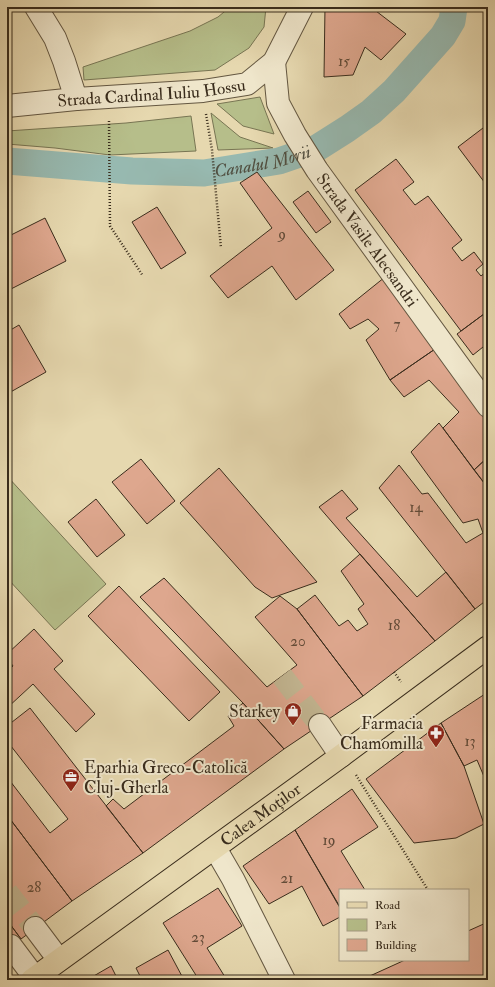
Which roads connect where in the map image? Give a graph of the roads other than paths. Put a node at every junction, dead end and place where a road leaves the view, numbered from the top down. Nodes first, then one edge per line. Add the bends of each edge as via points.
1 (36, 7) edge
2 (302, 7) edge
3 (274, 62) junction
4 (76, 99) junction
5 (7, 106) edge
6 (488, 406) edge
7 (488, 646) edge
8 (320, 725) tunnel mouth
9 (342, 756) junction
10 (215, 848) junction
11 (35, 928) tunnel mouth
12 (11, 946) dead end
13 (59, 960) junction
14 (33, 979) edge
15 (284, 980) edge

1 - 4 street via 55,38
2 - 3 street, Strada Cardinal Iuliu Hossu
3 - 4 street, Strada Cardinal Iuliu Hossu via 247,84 203,91
3 - 6 street, Strada Vasile Alecsandri via 278,103 295,135 317,170
4 - 5 street, Strada Cardinal Iuliu Hossu
7 - 9 main road, Calea Moților
8 - 9 street
9 - 10 main road, Calea Moților
10 - 13 main road, Calea Moților
10 - 15 street
11 - 13 street
12 - 14 street
13 - 14 main road, Calea Moților

